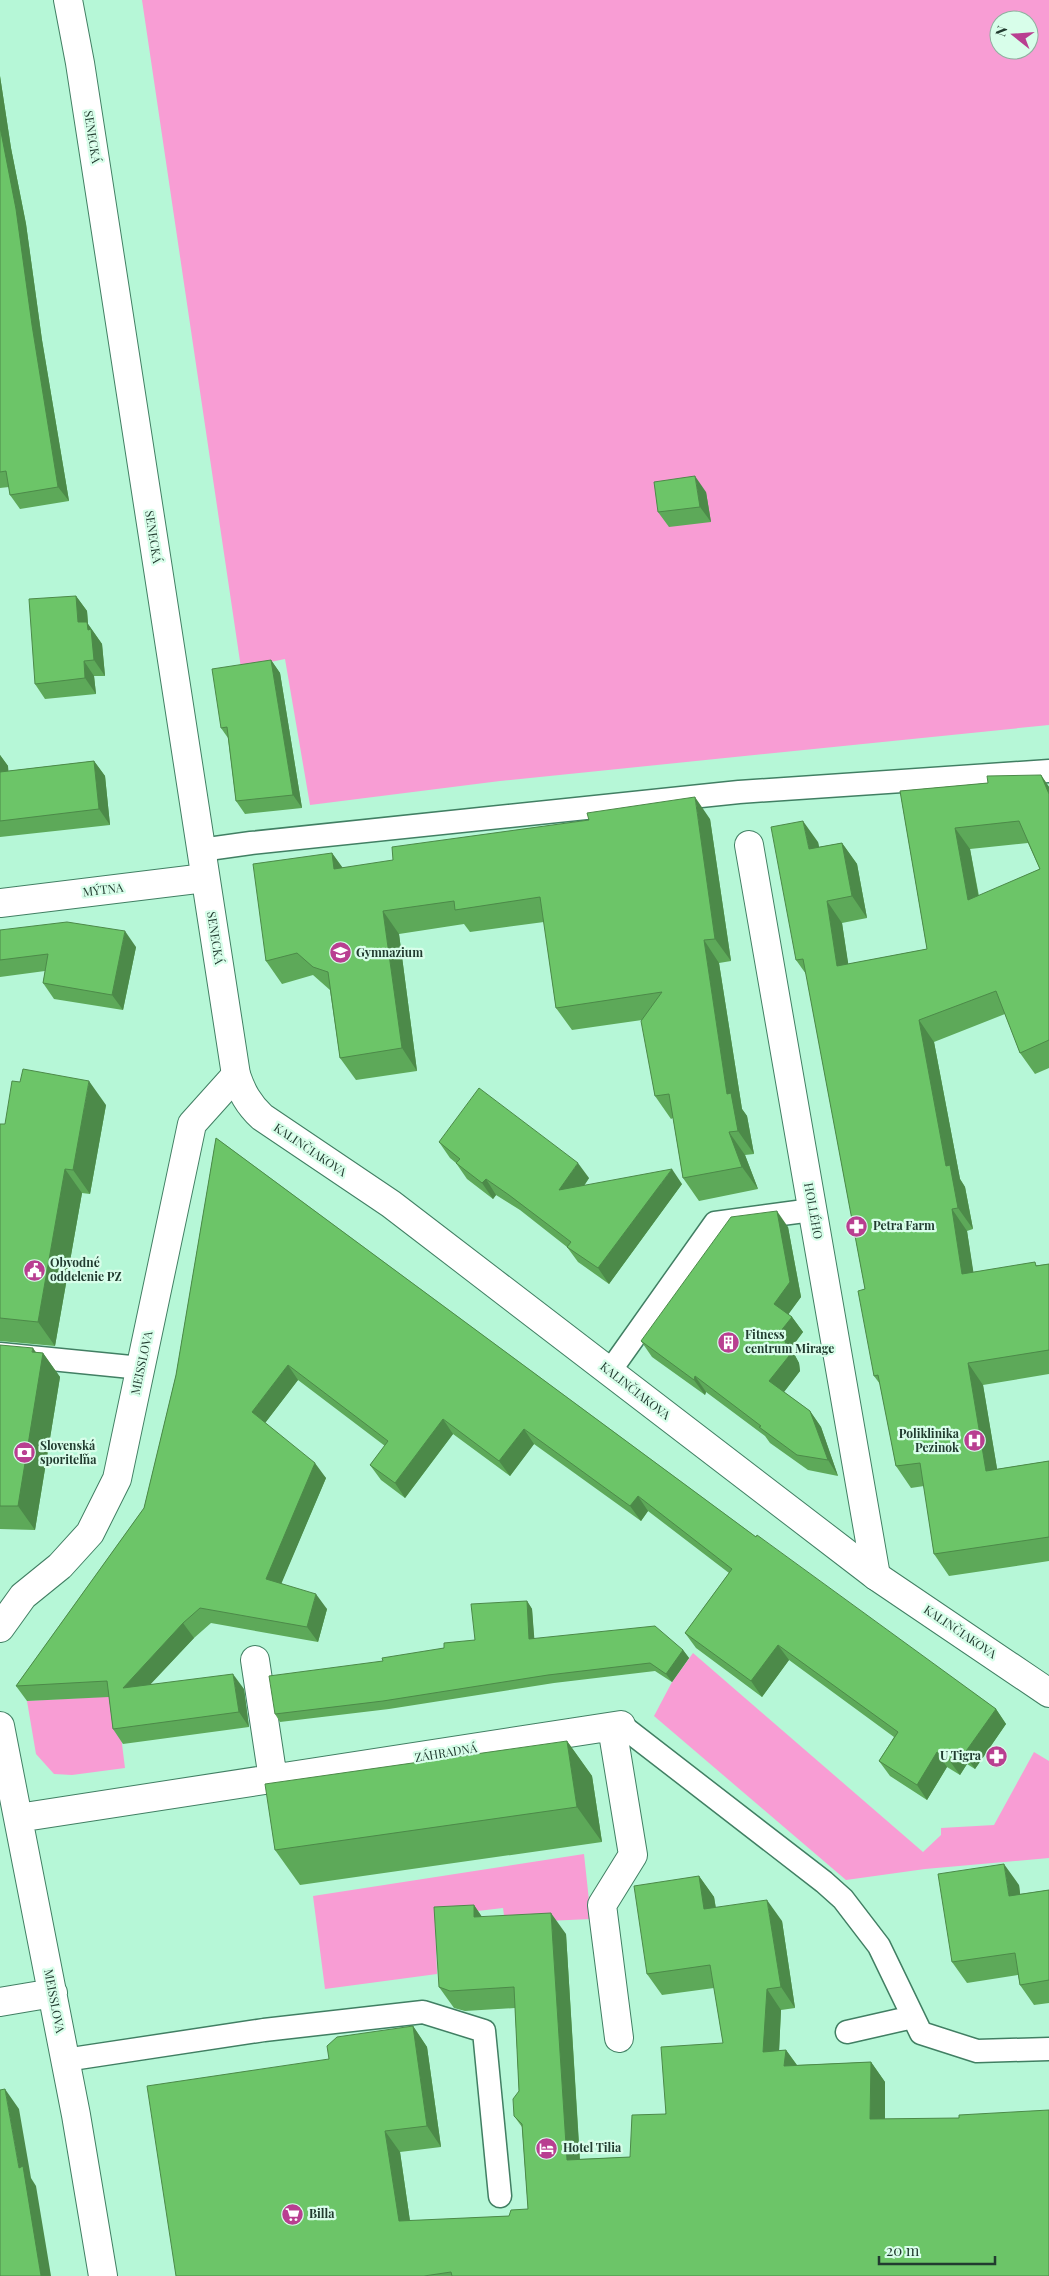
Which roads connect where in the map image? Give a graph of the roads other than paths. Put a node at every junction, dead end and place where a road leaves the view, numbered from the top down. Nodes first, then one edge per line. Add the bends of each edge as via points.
1 (68, 0) edge
2 (1049, 770) edge
3 (749, 845) dead end
4 (201, 850) junction
5 (206, 878) junction
6 (0, 904) edge
7 (236, 1075) junction
8 (812, 1210) junction
9 (0, 1354) edge
10 (141, 1368) junction
11 (610, 1371) junction
12 (876, 1576) junction
13 (1, 1623) edge
14 (255, 1660) dead end
15 (1049, 1693) edge
16 (0, 1726) edge
17 (616, 1726) junction
18 (273, 1780) junction
19 (18, 1818) junction
20 (53, 1993) junction
21 (0, 2002) edge
22 (913, 2018) junction
23 (847, 2032) dead end
24 (619, 2038) dead end
25 (1049, 2049) edge
26 (65, 2060) junction
27 (500, 2196) dead end
28 (104, 2276) edge

1 - 4 street, SENECKÁ
2 - 4 lane via 739,792
3 - 8 street, HOLLÉHO
4 - 5 street, SENECKÁ
5 - 6 street, MÝTNA
5 - 7 street, SENECKÁ
7 - 10 street, MEISSLOVA via 192,1124
7 - 11 street, KALINČIAKOVA via 242,1094 262,1117 392,1204
8 - 11 lane via 715,1223
8 - 12 street, HOLLÉHO
9 - 10 lane
10 - 13 street, MEISSLOVA via 117,1479 90,1533 60,1566 23,1596
11 - 12 street, KALINČIAKOVA
12 - 15 street, KALINČIAKOVA
14 - 18 street
16 - 19 street, MEISSLOVA
17 - 18 street, ZÁHRADNÁ
17 - 22 lane via 824,1882 842,1899 879,1946
17 - 24 street via 633,1855 602,1905
18 - 19 street, ZÁHRADNÁ
19 - 20 street, MEISSLOVA
20 - 21 street
20 - 26 street, MEISSLOVA
22 - 23 lane
22 - 25 lane via 921,2033 977,2051
26 - 27 lane via 264,2030 423,2012 484,2031
26 - 28 street, MEISSLOVA

